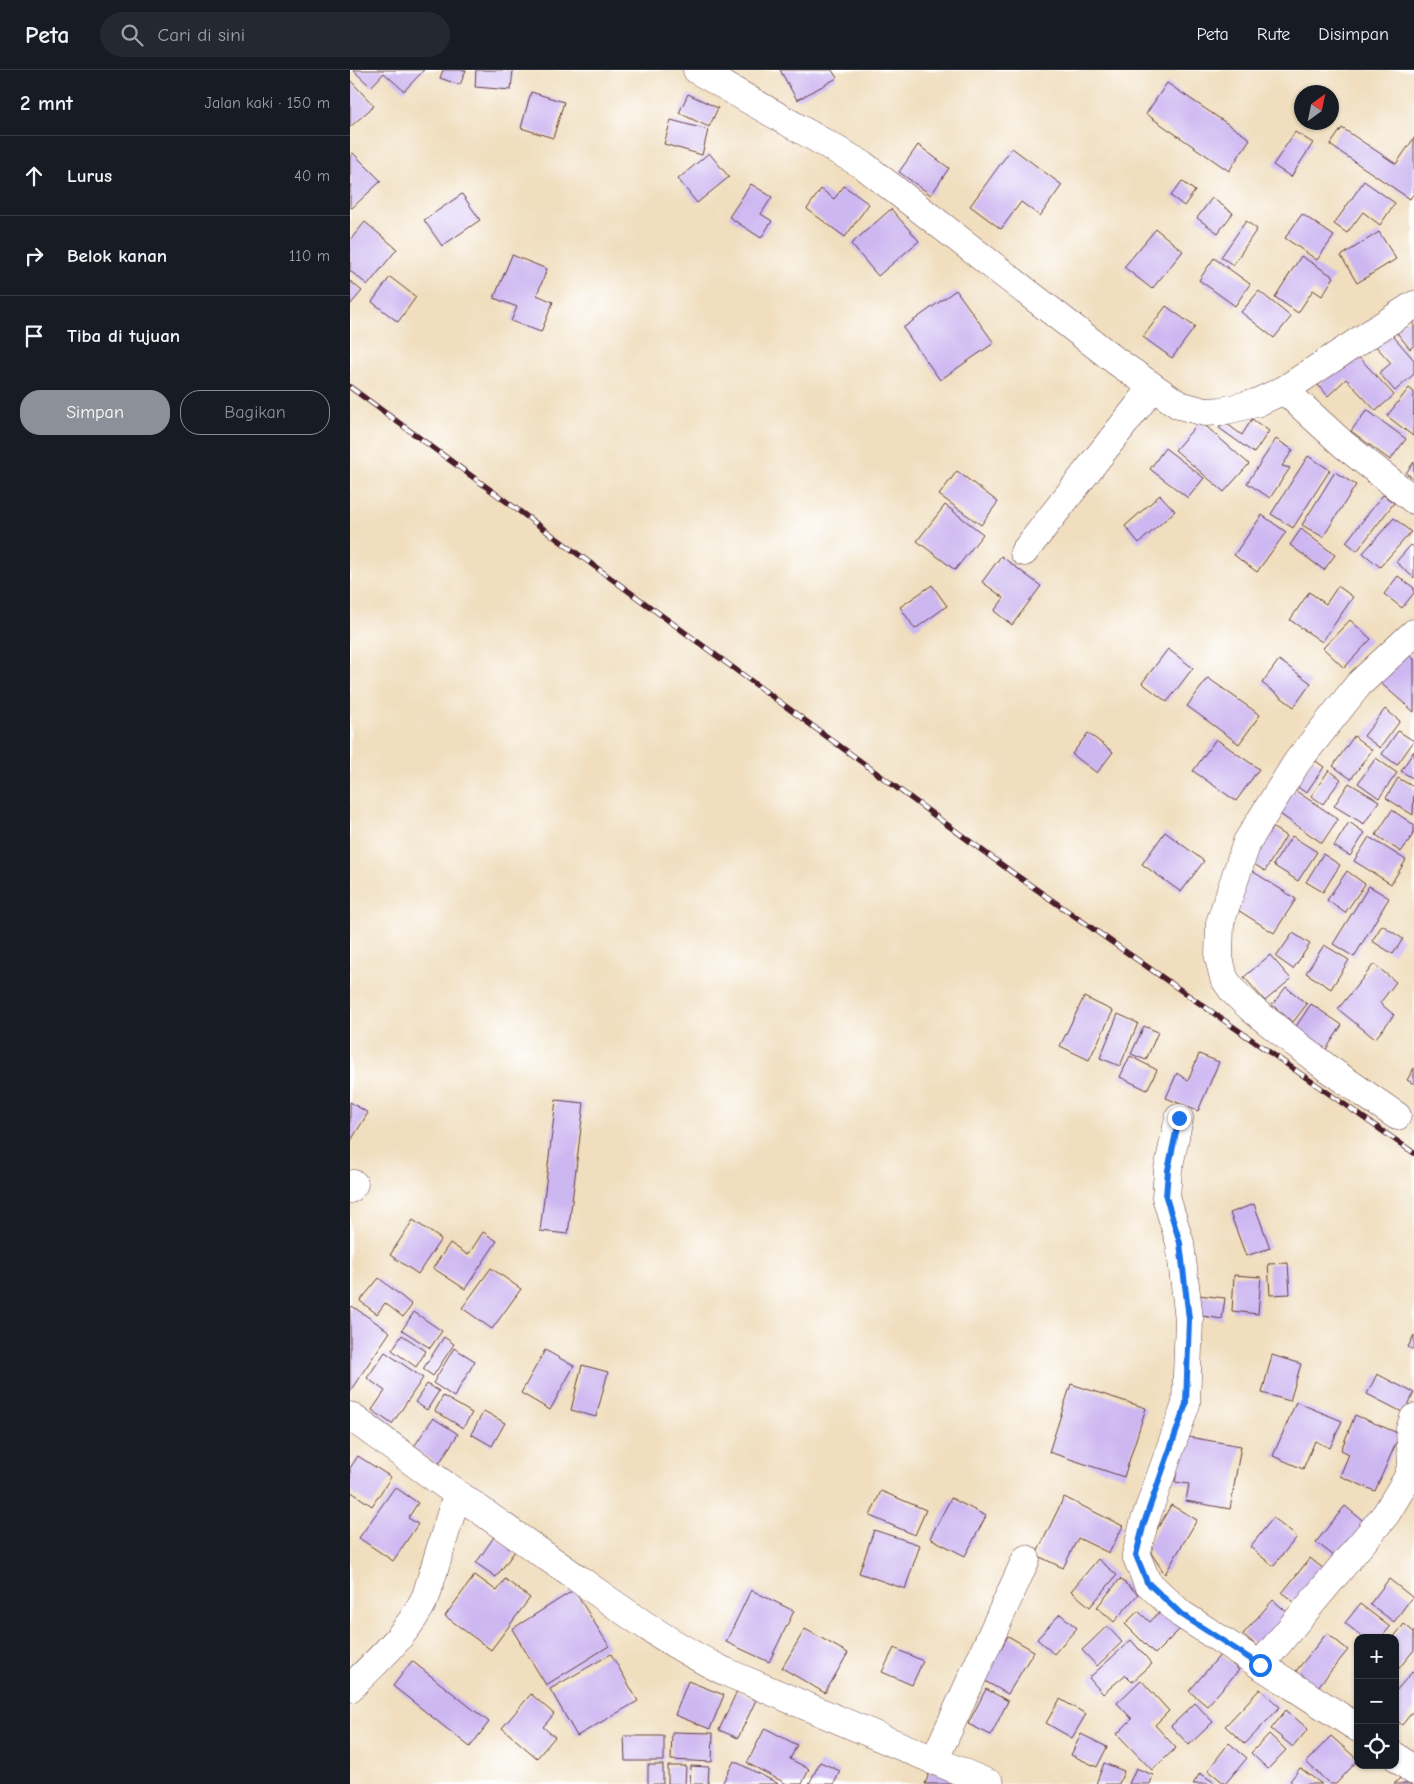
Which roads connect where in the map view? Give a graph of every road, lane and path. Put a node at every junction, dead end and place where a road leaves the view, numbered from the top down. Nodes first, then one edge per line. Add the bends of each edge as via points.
1 (697, 70) edge
2 (1414, 305) edge
3 (1153, 387) junction
4 (1284, 390) junction
5 (1414, 500) edge
6 (1024, 552) dead end
7 (1414, 633) edge
8 (1397, 1116) dead end
9 (1179, 1118) dead end
10 (350, 1416) edge
11 (1414, 1418) edge
12 (457, 1494) junction
13 (1026, 1559) dead end
14 (1260, 1665) junction
15 (350, 1688) edge
16 (1354, 1725) edge
17 (1399, 1759) edge
18 (934, 1761) junction
19 (1414, 1771) edge
20 (990, 1784) edge

1 - 3 street via 863,165
2 - 4 street
3 - 4 street via 1179,405 1205,412 1256,403
3 - 6 street
4 - 5 street via 1343,444
7 - 8 street via 1359,684 1297,762 1247,842 1220,923 1219,958 1224,978 1233,991 1327,1068
9 - 14 street via 1166,1197 1180,1243 1189,1319 1186,1404 1136,1555 1147,1582 1181,1614
10 - 12 street
11 - 14 street via 1410,1429 1412,1465 1386,1514
12 - 15 street via 419,1611 400,1638
12 - 18 street via 694,1656
13 - 18 street
14 - 16 street
17 - 19 street
18 - 20 street

